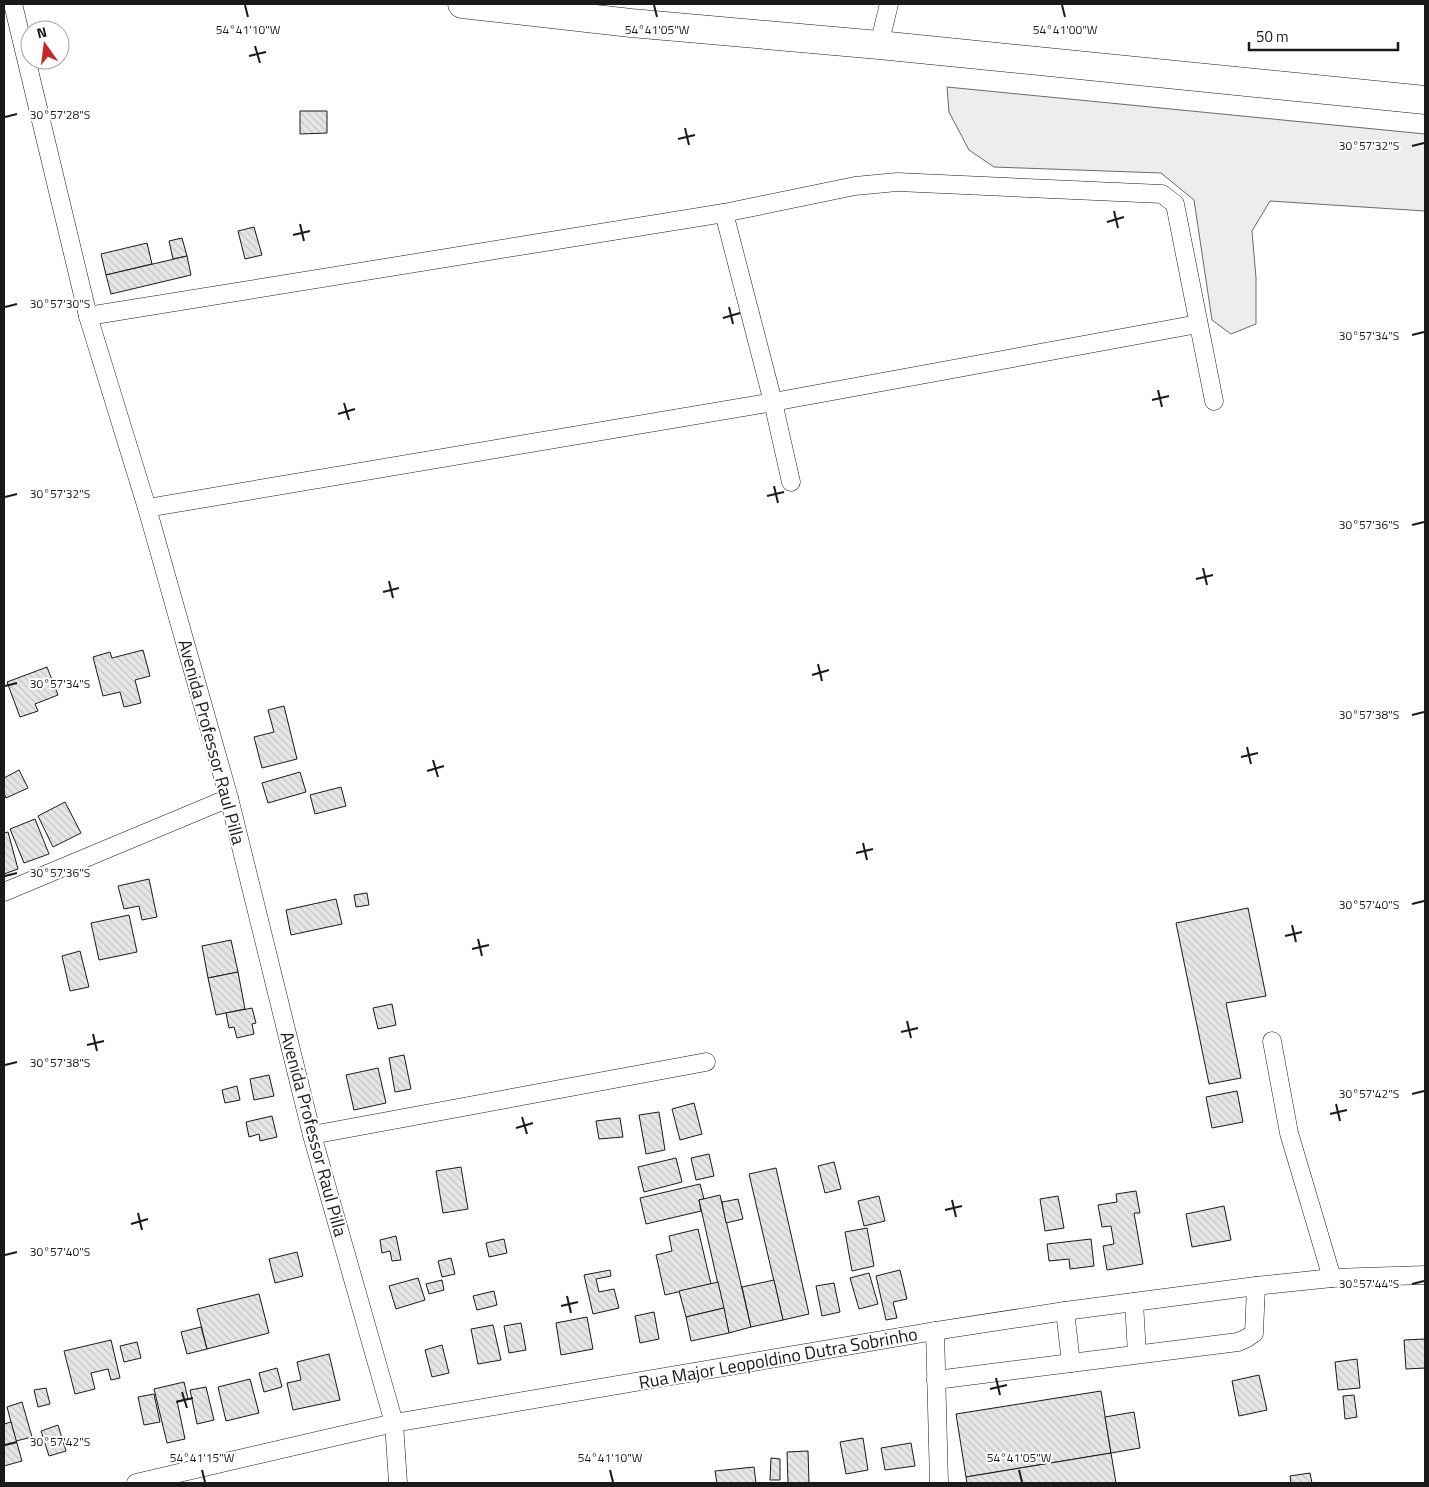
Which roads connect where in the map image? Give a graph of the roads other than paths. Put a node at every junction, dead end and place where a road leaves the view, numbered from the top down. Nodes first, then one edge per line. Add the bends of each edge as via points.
1 (13, 4) edge
2 (462, 4) edge
3 (889, 4) edge
4 (879, 45) junction
5 (1425, 100) edge
6 (724, 213) junction
7 (88, 316) junction
8 (1198, 324) junction
9 (1214, 401) dead end
10 (773, 402) junction
11 (791, 482) dead end
12 (147, 508) junction
13 (229, 798) junction
14 (4, 892) edge
15 (1272, 1041) dead end
16 (706, 1062) dead end
17 (312, 1135) junction
18 (1425, 1275) edge
19 (1332, 1278) junction
20 (1256, 1286) junction
21 (1134, 1302) junction
22 (1065, 1311) junction
23 (935, 1331) junction
24 (1137, 1354) junction
25 (1071, 1363) junction
26 (936, 1380) junction
27 (394, 1423) junction
28 (136, 1483) edge
29 (398, 1483) edge
30 (939, 1483) edge

1 - 7 street, Avenida Professor Raul Pilla
2 - 4 highway
3 - 4 street
4 - 5 highway
6 - 7 street
6 - 8 street via 855,186 897,182 1162,194 1175,204
6 - 10 street
7 - 12 street, Avenida Professor Raul Pilla
8 - 9 street
8 - 10 street
10 - 11 street
10 - 12 street
12 - 13 street, Avenida Professor Raul Pilla
13 - 14 street
13 - 17 street, Avenida Professor Raul Pilla
15 - 19 street via 1288,1133
16 - 17 street
17 - 27 street, Avenida Professor Raul Pilla
18 - 19 street, Rua Major Leopoldino Dutra Sobrinho
19 - 20 street, Rua Major Leopoldino Dutra Sobrinho
20 - 21 street, Rua Major Leopoldino Dutra Sobrinho
20 - 24 street via 1254,1333 1247,1338 1238,1342
21 - 22 street, Rua Major Leopoldino Dutra Sobrinho
21 - 24 street
22 - 23 street, Rua Major Leopoldino Dutra Sobrinho
22 - 25 street
23 - 26 street
23 - 27 street, Rua Major Leopoldino Dutra Sobrinho
24 - 25 street
25 - 26 street
26 - 30 street
27 - 28 street, Rua Major Leopoldino Dutra Sobrinho
27 - 29 street, Avenida Professor Raul Pilla

